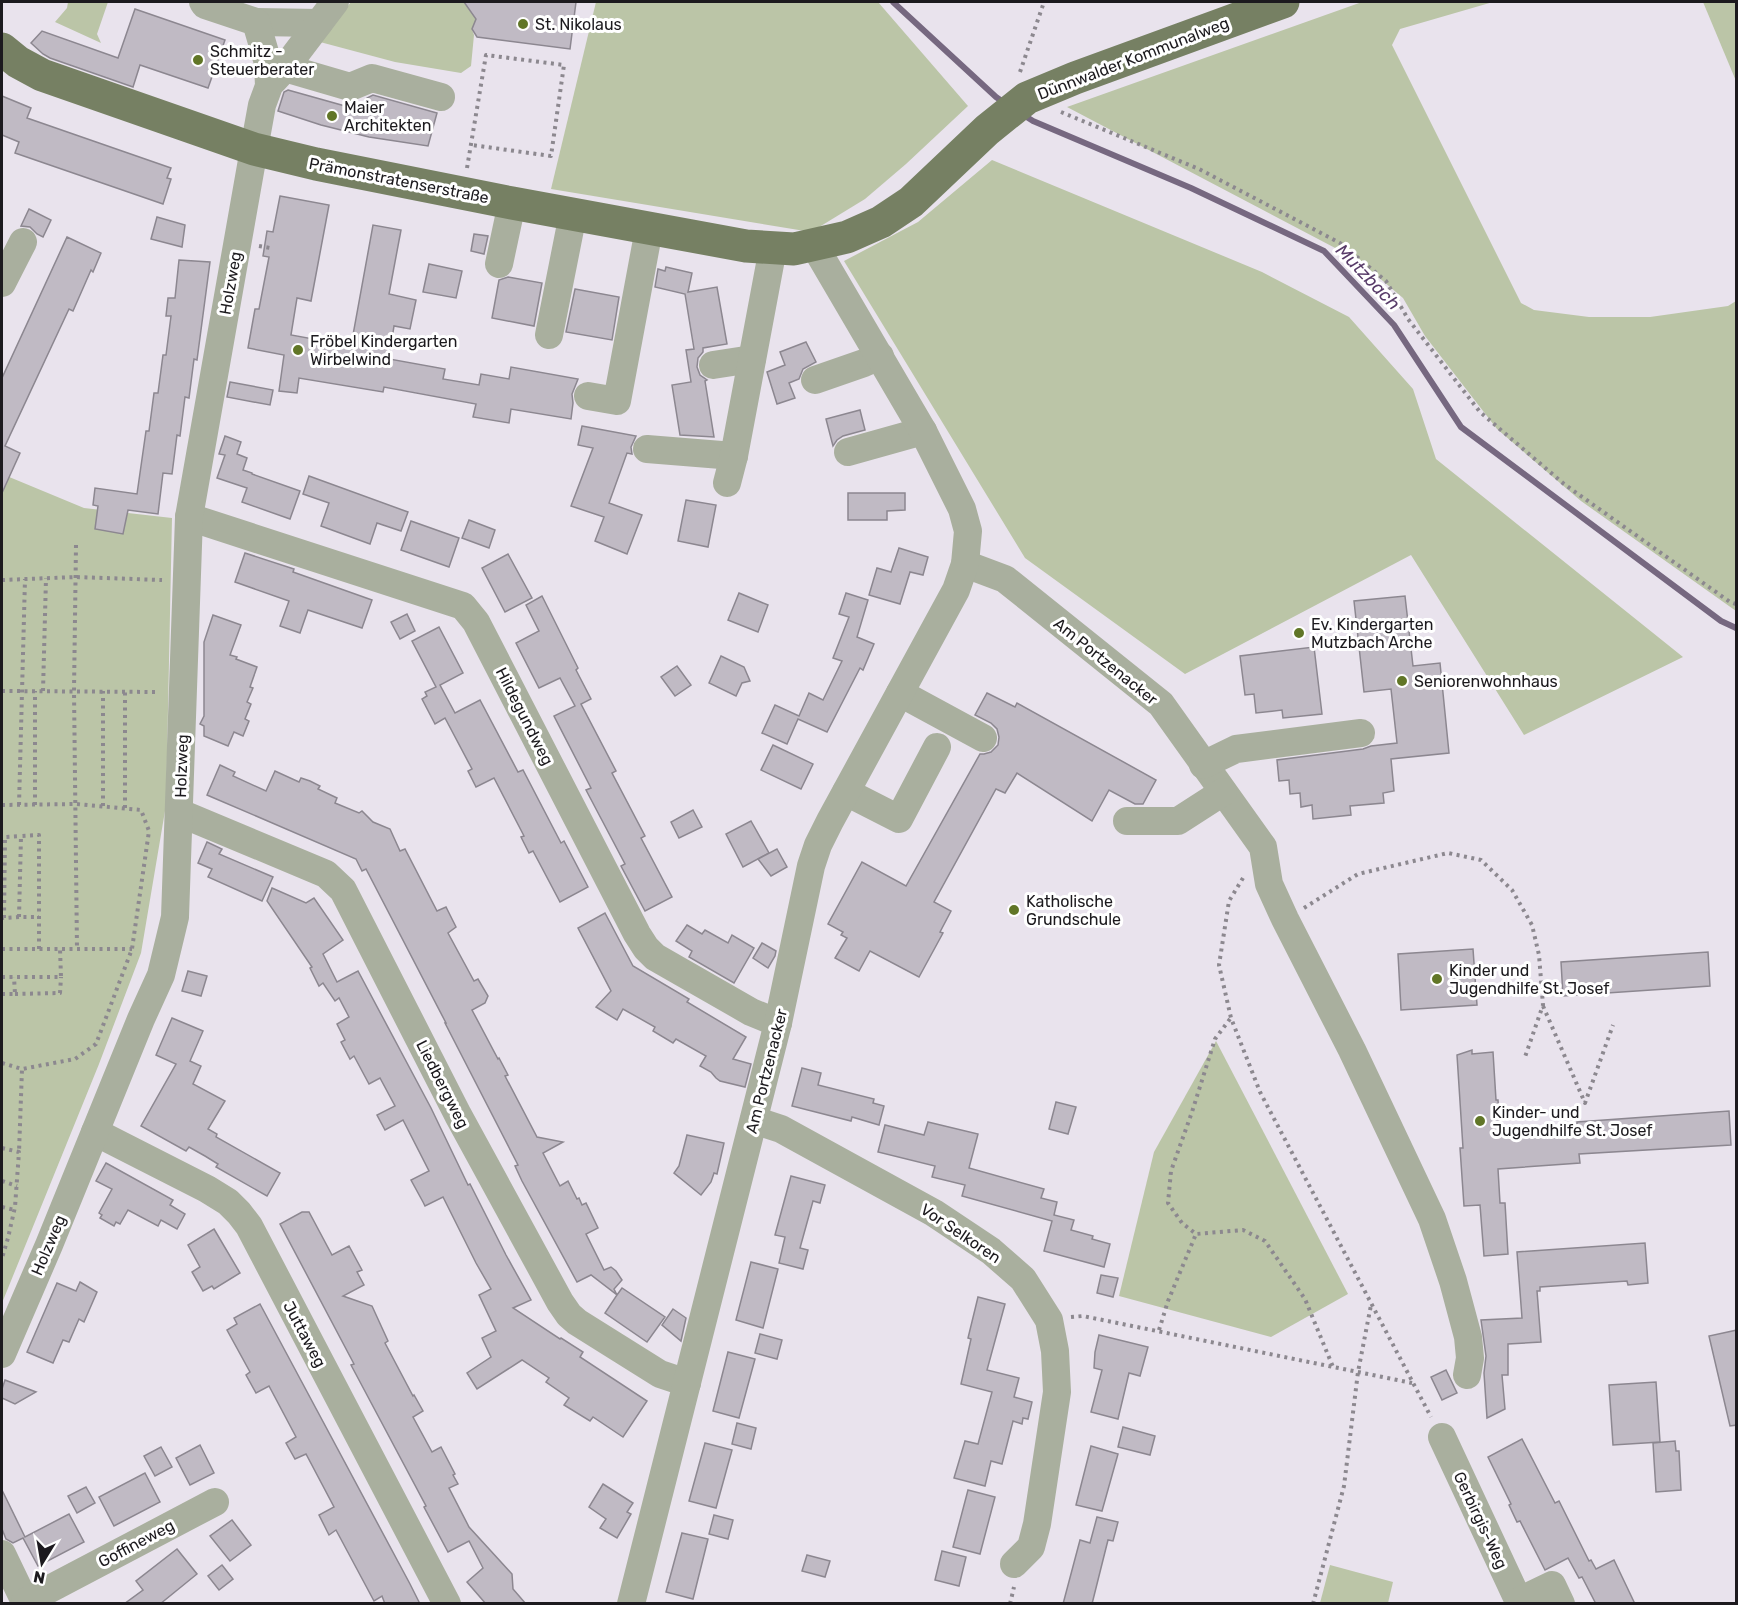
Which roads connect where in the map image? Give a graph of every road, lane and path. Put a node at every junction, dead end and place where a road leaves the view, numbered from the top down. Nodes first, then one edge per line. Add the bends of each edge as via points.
1 (203, 2) edge
2 (1044, 2) edge
3 (1284, 2) edge
4 (327, 12) edge
5 (256, 22) junction
6 (2, 49) edge
7 (277, 77) junction
8 (1022, 94) junction
9 (441, 98) dead end
10 (472, 146) junction
11 (254, 149) junction
12 (462, 193) junction
13 (512, 203) junction
14 (573, 214) junction
15 (649, 229) junction
16 (23, 242) dead end
17 (814, 245) junction
18 (773, 249) junction
19 (499, 264) dead end
20 (2, 283) edge
21 (549, 335) dead end
22 (880, 356) junction
23 (752, 359) junction
24 (713, 365) dead end
25 (815, 380) dead end
26 (588, 396) dead end
27 (923, 431) junction
28 (647, 449) dead end
29 (848, 452) dead end
30 (189, 517) junction
31 (76, 545) dead end
32 (965, 564) junction
33 (76, 577) junction
34 (46, 578) junction
35 (25, 579) junction
36 (2, 580) edge
37 (162, 580) dead end
38 (1737, 604) edge
39 (2, 691) edge
40 (21, 691) junction
41 (35, 691) junction
42 (43, 691) junction
43 (74, 691) junction
44 (103, 692) junction
45 (125, 692) junction
46 (157, 692) dead end
47 (900, 693) junction
48 (1361, 733) dead end
49 (983, 738) dead end
50 (937, 747) dead end
51 (1203, 765) junction
52 (846, 792) junction
53 (1222, 792) junction
54 (76, 804) junction
55 (2, 805) edge
56 (19, 805) junction
57 (34, 805) junction
58 (103, 806) junction
59 (125, 808) junction
60 (180, 813) junction
61 (1126, 821) dead end
62 (21, 836) junction
63 (1263, 847) junction
64 (3, 879) edge
65 (19, 917) junction
66 (39, 917) junction
67 (1285, 919) junction
68 (2, 949) edge
69 (39, 949) junction
70 (60, 949) junction
71 (77, 949) junction
72 (132, 950) junction
73 (2, 977) edge
74 (14, 977) junction
75 (61, 977) junction
76 (2, 994) edge
77 (15, 994) junction
78 (1543, 1005) junction
79 (1231, 1018) junction
80 (778, 1023) junction
81 (1614, 1025) dead end
82 (1525, 1057) dead end
83 (2, 1063) edge
84 (22, 1069) junction
85 (754, 1120) junction
86 (95, 1132) junction
87 (2, 1148) edge
88 (19, 1152) junction
89 (2, 1181) edge
90 (17, 1186) junction
91 (2, 1207) edge
92 (15, 1210) junction
93 (1196, 1234) junction
94 (2, 1258) edge
95 (1371, 1305) junction
96 (1049, 1320) junction
97 (1159, 1330) junction
98 (2, 1354) edge
99 (1333, 1367) junction
100 (1358, 1372) junction
101 (1467, 1375) dead end
102 (687, 1383) junction
103 (1412, 1383) junction
104 (1442, 1437) joint
105 (215, 1502) dead end
106 (2, 1554) edge
107 (1014, 1564) dead end
108 (26, 1603) edge
109 (1520, 1603) edge
110 (447, 1604) edge
111 (631, 1604) edge
112 (1313, 1604) edge
113 (1561, 1604) edge

1 - 5 street
2 - 8 path
3 - 8 main road, Dünnwalder Kommunalweg
4 - 5 street
4 - 7 street
5 - 7 street via 268,63
6 - 11 main road, Prämonstratenserstraße via 42,75
7 - 9 street via 350,87 372,78
7 - 11 street, Holzweg via 262,105
8 - 17 main road, Dünnwalder Kommunalweg via 911,202 882,222
8 - 38 path via 1199,169 1340,243 1386,281 1407,319 1480,412 1564,484
10 - 10 path via 486,55 564,64 551,156
10 - 12 path
11 - 12 main road, Prämonstratenserstraße
11 - 30 street, Holzweg
12 - 13 main road, Prämonstratenserstraße
13 - 14 main road, Prämonstratenserstraße
13 - 19 street
14 - 15 main road, Prämonstratenserstraße
14 - 21 street
15 - 18 main road, Prämonstratenserstraße
15 - 26 street via 617,401
16 - 20 street
17 - 18 main road, Prämonstratenserstraße
17 - 22 street, Am Portzenacker
18 - 23 street
22 - 25 street
22 - 27 street, Am Portzenacker
23 - 24 street
23 - 28 street via 730,470 724,457
27 - 29 street
27 - 32 street, Am Portzenacker via 962,509 968,531
30 - 60 street, Holzweg
30 - 80 street, Hildegundweg via 463,606 476,622 646,948 751,1012
31 - 33 path
32 - 47 street, Am Portzenacker via 956,590
32 - 51 street, Am Portzenacker via 1005,579 1161,704
33 - 34 path
33 - 37 path
33 - 43 path
34 - 35 path
34 - 42 path
35 - 36 path
35 - 40 path
39 - 40 path
40 - 41 path
40 - 56 path
41 - 42 path
41 - 57 path
42 - 43 path
43 - 44 path
43 - 54 path
44 - 45 path
44 - 58 path
45 - 46 path
45 - 59 path
47 - 49 street
47 - 52 street, Am Portzenacker
48 - 51 street via 1236,749
50 - 52 street via 898,819
51 - 53 street, Am Portzenacker
52 - 80 street, Am Portzenacker via 811,867
53 - 61 street via 1178,821
53 - 63 street, Am Portzenacker
54 - 57 path
54 - 58 path
54 - 71 path
55 - 56 path
56 - 57 path
58 - 59 path
59 - 72 path via 141,810 149,831
60 - 86 street, Holzweg via 175,917 161,975
60 - 102 street, Liedbergweg via 326,874 344,890 458,1115 569,1315 660,1374
62 - 64 path via 5,837
62 - 65 path
62 - 66 path via 39,835
63 - 67 street via 1269,884
63 - 79 path via 1229,901 1219,965
64 - 65 path via 4,918
65 - 66 path
66 - 69 path
67 - 78 path via 1358,874 1448,853 1481,860 1512,890 1532,925
67 - 101 street via 1432,1219 1468,1337
68 - 69 path
69 - 70 path
70 - 71 path
70 - 75 path
71 - 72 path
72 - 84 path via 96,1044 75,1059
73 - 74 path
74 - 75 path
74 - 77 path
75 - 77 path via 60,993
76 - 77 path
78 - 81 path via 1585,1103
78 - 82 path
79 - 93 path via 1215,1039 1172,1171 1168,1203 1182,1223
79 - 95 path via 1260,1092
80 - 85 street, Am Portzenacker
83 - 84 path
84 - 88 path
85 - 96 street, Vor Selkoren via 781,1129 934,1213 991,1251 1023,1279
85 - 102 street, Am Portzenacker
86 - 98 street, Holzweg
86 - 110 street, Juttaweg via 207,1189 228,1202 249,1226
87 - 88 path
88 - 90 path
89 - 90 path
90 - 92 path
91 - 92 path
92 - 94 path
93 - 97 path
93 - 99 path via 1243,1230 1265,1241 1305,1299
95 - 100 path
95 - 103 path
96 - 97 path via 1083,1316
96 - 107 street, Vor Selkoren via 1057,1392 1037,1524 1031,1547
97 - 99 path
99 - 100 path
100 - 103 path
100 - 112 path via 1344,1486
102 - 111 street, Am Portzenacker
103 - 104 path
104 - 109 street, Gerbirgis-Weg
105 - 108 street, Goffineweg
106 - 108 street, Goffineweg
109 - 113 street via 1552,1585

